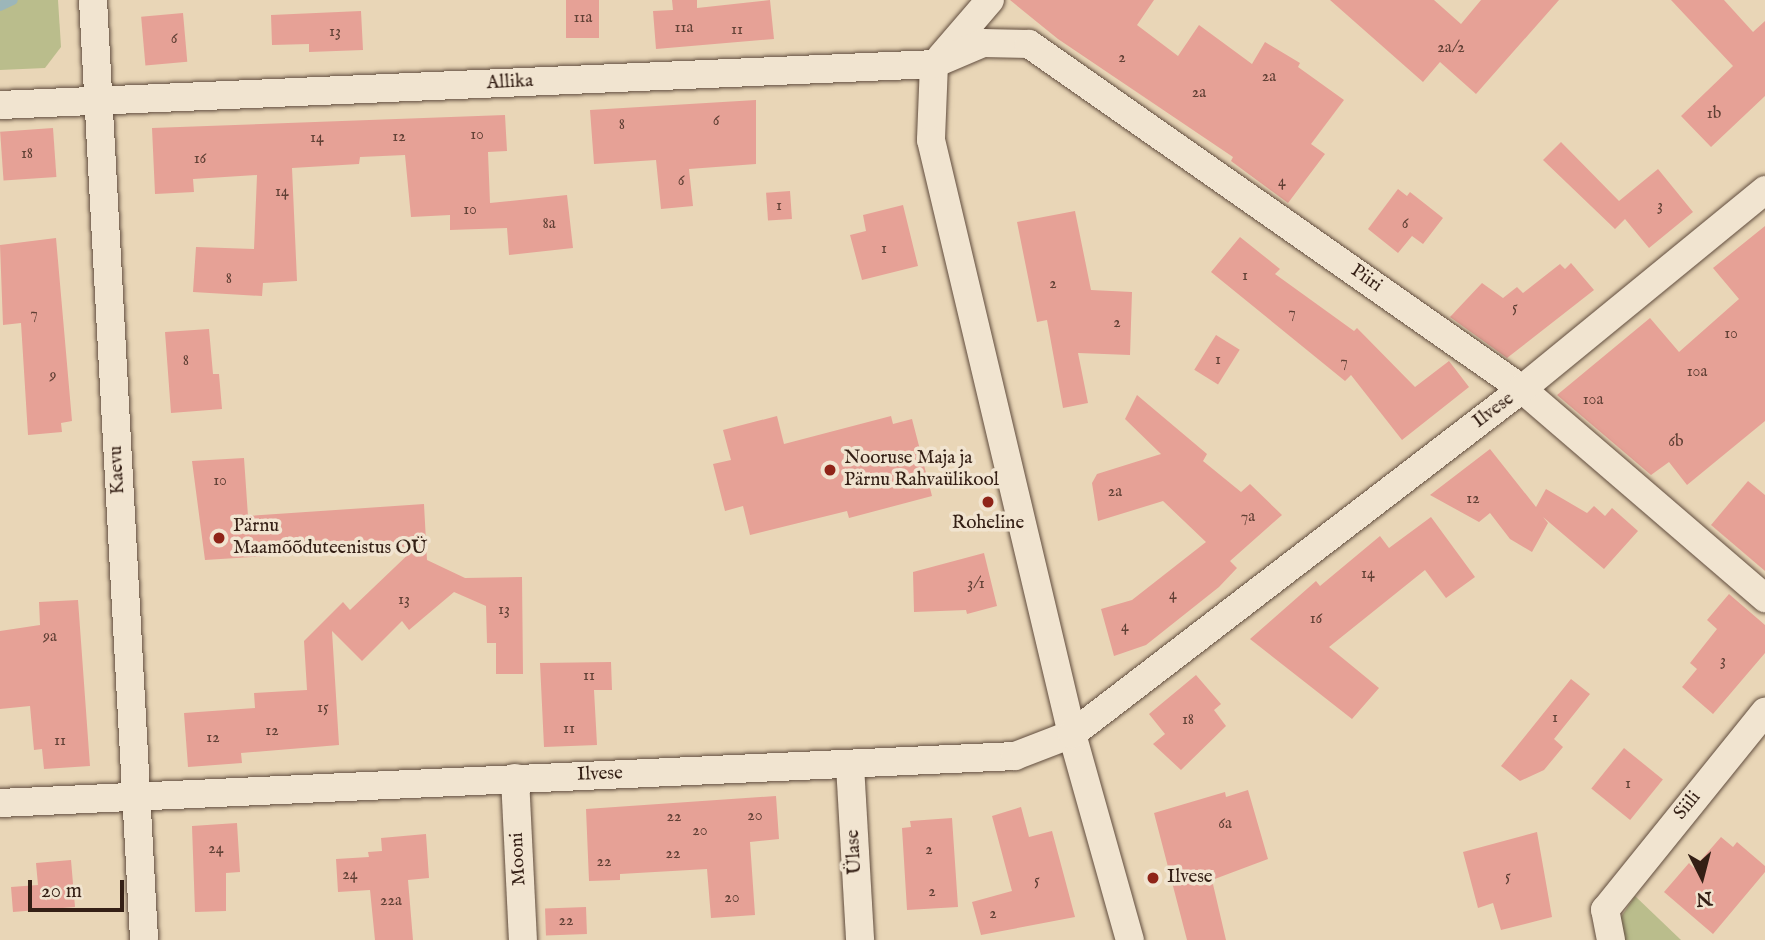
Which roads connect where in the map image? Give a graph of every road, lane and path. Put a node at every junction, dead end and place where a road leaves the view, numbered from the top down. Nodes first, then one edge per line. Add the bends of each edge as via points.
1 (93, 0) edge
2 (990, 0) edge
3 (934, 64) junction
4 (99, 102) junction
5 (0, 105) edge
6 (1765, 190) edge
7 (1522, 389) junction
8 (1765, 597) edge
9 (1765, 712) edge
10 (1072, 734) junction
11 (850, 765) junction
12 (515, 778) junction
13 (135, 798) junction
14 (0, 803) edge
15 (144, 940) edge
16 (523, 940) edge
17 (860, 940) edge
18 (1130, 940) edge
19 (1611, 940) edge

1 - 4 street, Kaevu
2 - 3 street
3 - 4 street, Allika
3 - 7 street, Piiri via 983,43 1029,44
3 - 10 street via 931,140
4 - 5 street, Allika
4 - 13 street, Kaevu
6 - 7 street, Ilvese
7 - 8 street, Piiri
7 - 10 street, Ilvese
9 - 19 street, Siili via 1605,910
10 - 11 street, Ilvese via 1014,756
10 - 18 street
11 - 12 street, Ilvese
11 - 17 street, Ülase
12 - 13 street, Ilvese
12 - 16 street, Mooni
13 - 14 street, Ilvese
13 - 15 street, Kaevu

